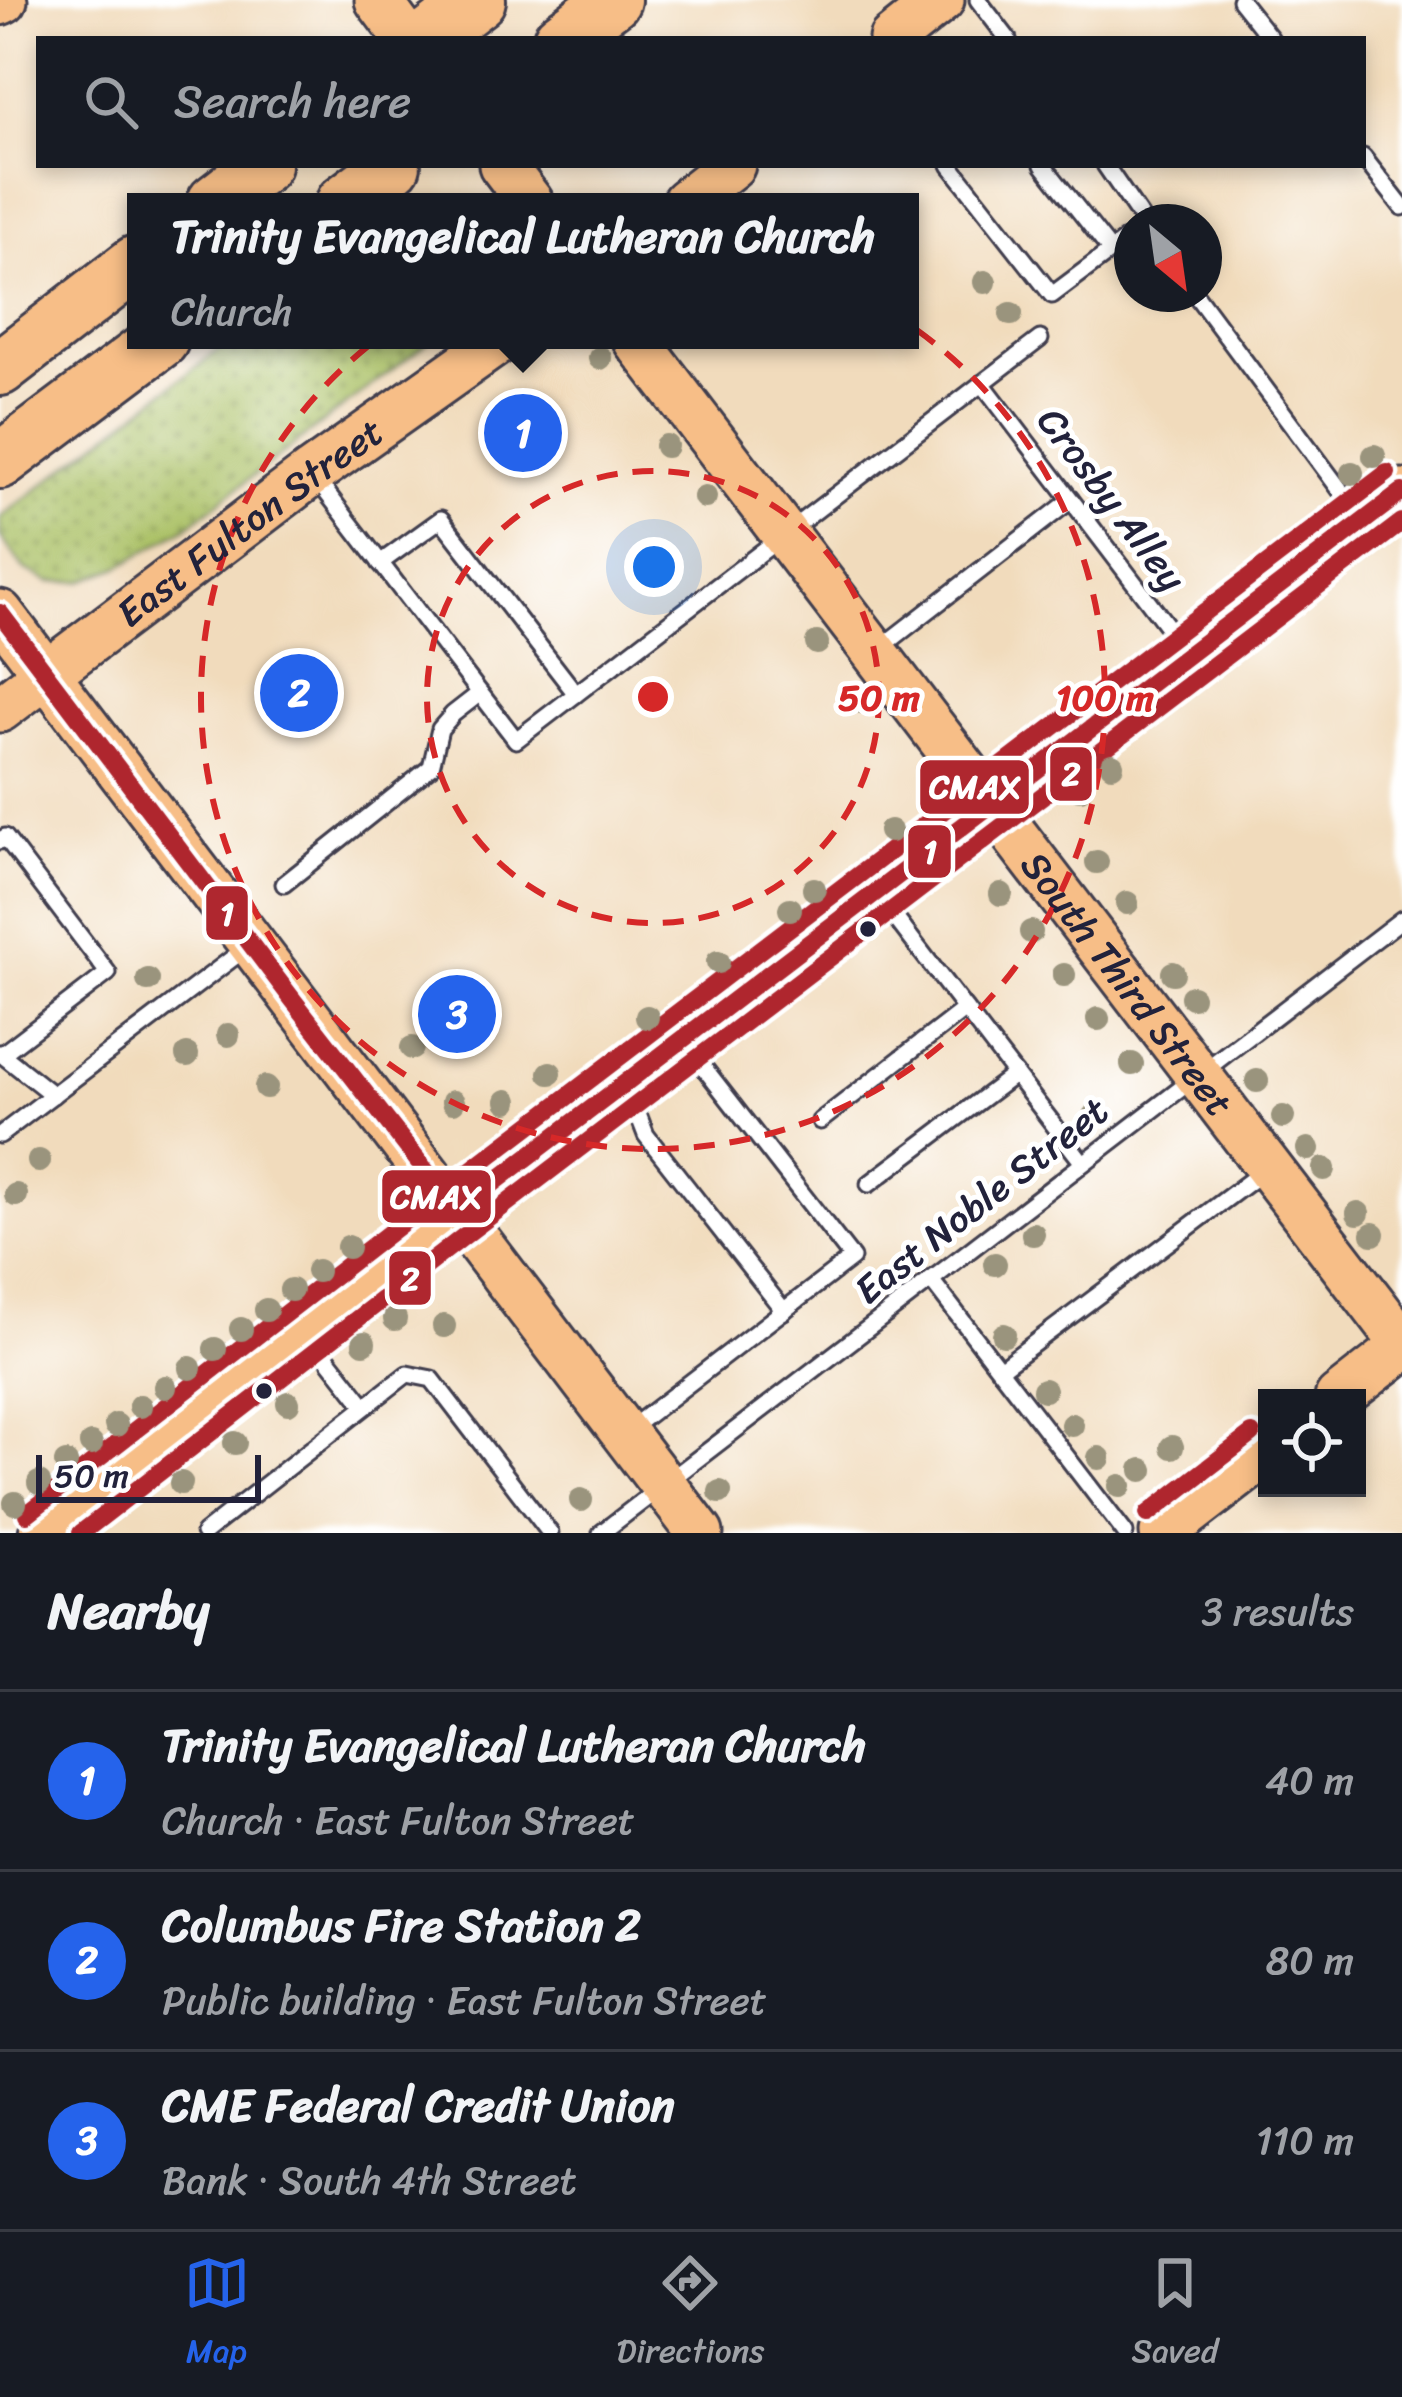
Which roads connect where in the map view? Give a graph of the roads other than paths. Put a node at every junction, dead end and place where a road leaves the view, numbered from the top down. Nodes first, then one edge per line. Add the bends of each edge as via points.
1 (478, 0) edge
2 (613, 0) edge
3 (941, 0) edge
4 (978, 0) edge
5 (1240, 0) edge
6 (399, 22) edge
7 (565, 36) edge
8 (896, 36) edge
9 (1006, 36) edge
10 (1268, 36) edge
11 (1366, 161) edge
12 (259, 168) edge
13 (389, 168) edge
14 (504, 168) edge
15 (728, 168) edge
16 (952, 168) edge
17 (1045, 168) edge
18 (1107, 168) edge
19 (227, 193) edge
20 (356, 193) edge
21 (523, 193) edge
22 (696, 193) edge
23 (1132, 204) edge
24 (1402, 207) edge
25 (1114, 249) edge
26 (1111, 251) junction
27 (127, 270) edge
28 (1208, 312) edge
29 (1040, 339) dead end
30 (149, 349) edge
31 (487, 349) edge
32 (643, 349) edge
33 (0, 368) edge
34 (982, 383) junction
35 (0, 461) edge
36 (312, 473) junction
37 (1402, 492) edge
38 (1071, 500) junction
39 (1364, 522) junction
40 (784, 534) junction
41 (380, 563) junction
42 (0, 613) edge
43 (875, 652) junction
44 (1189, 654) junction
45 (46, 674) junction
46 (480, 693) junction
47 (576, 694) junction
48 (0, 709) edge
49 (991, 804) junction
50 (0, 841) edge
51 (284, 884) dead end
52 (875, 892) junction
53 (1402, 919) edge
54 (250, 944) junction
55 (965, 1009) junction
56 (682, 1040) junction
57 (1, 1053) edge
58 (1016, 1074) junction
59 (1198, 1075) junction
60 (626, 1084) junction
61 (52, 1095) junction
62 (820, 1121) dead end
63 (0, 1135) edge
64 (1084, 1163) junction
65 (1268, 1167) junction
66 (869, 1184) dead end
67 (457, 1211) junction
68 (932, 1280) junction
69 (784, 1311) junction
70 (305, 1329) junction
71 (1402, 1345) edge
72 (1000, 1369) junction
73 (1349, 1389) edge
74 (364, 1406) junction
75 (625, 1433) junction
76 (1258, 1460) edge
77 (664, 1485) junction
78 (42, 1533) edge
79 (204, 1533) edge
80 (550, 1533) edge
81 (601, 1533) edge
82 (700, 1533) edge
83 (1125, 1533) edge
84 (1163, 1533) edge

1 - 6 highway
2 - 7 highway
3 - 8 main road
4 - 9 lane
5 - 10 lane
11 - 24 lane
12 - 19 highway
13 - 20 highway
14 - 21 main road
15 - 22 main road
16 - 26 lane via 1052,295
17 - 26 lane
18 - 23 lane
25 - 26 lane
27 - 33 highway
28 - 39 lane
29 - 34 lane
30 - 35 highway
31 - 36 main road, East Fulton Street
32 - 40 main road, South Third Street
34 - 38 lane, Crosby Alley
34 - 40 lane
36 - 41 lane
36 - 45 main road, East Fulton Street
37 - 39 main road
38 - 43 lane
38 - 44 lane, Crosby Alley
39 - 44 main road
40 - 43 main road, South Third Street
40 - 47 lane
41 - 46 lane
41 - 47 lane via 441,519
42 - 45 main road
43 - 49 main road, South Third Street
44 - 49 main road
45 - 48 main road, East Fulton Street
45 - 54 main road
46 - 47 lane via 516,740
46 - 51 lane via 440,729 431,767
49 - 52 main road
49 - 59 main road, South Third Street
50 - 57 lane via 5,837 108,974
52 - 55 lane
52 - 56 main road
53 - 59 lane, East Noble Street
54 - 61 lane
54 - 67 main road
55 - 58 lane
55 - 62 lane
56 - 60 main road
56 - 69 lane via 852,1258
57 - 61 lane
58 - 64 lane
58 - 66 lane
59 - 64 lane, East Noble Street
59 - 65 main road, South Third Street
60 - 67 main road
60 - 69 lane via 646,1135
61 - 63 lane
64 - 68 lane, East Noble Street
65 - 71 main road, South Third Street
65 - 72 lane
67 - 70 main road
67 - 75 main road
68 - 72 lane
68 - 77 lane, East Noble Street
69 - 75 lane
70 - 74 lane
70 - 78 main road
71 - 73 main road
72 - 83 lane
74 - 79 lane
74 - 80 lane via 407,1374 433,1379
75 - 77 main road
76 - 84 main road
77 - 81 lane, East Noble Street
77 - 82 main road

